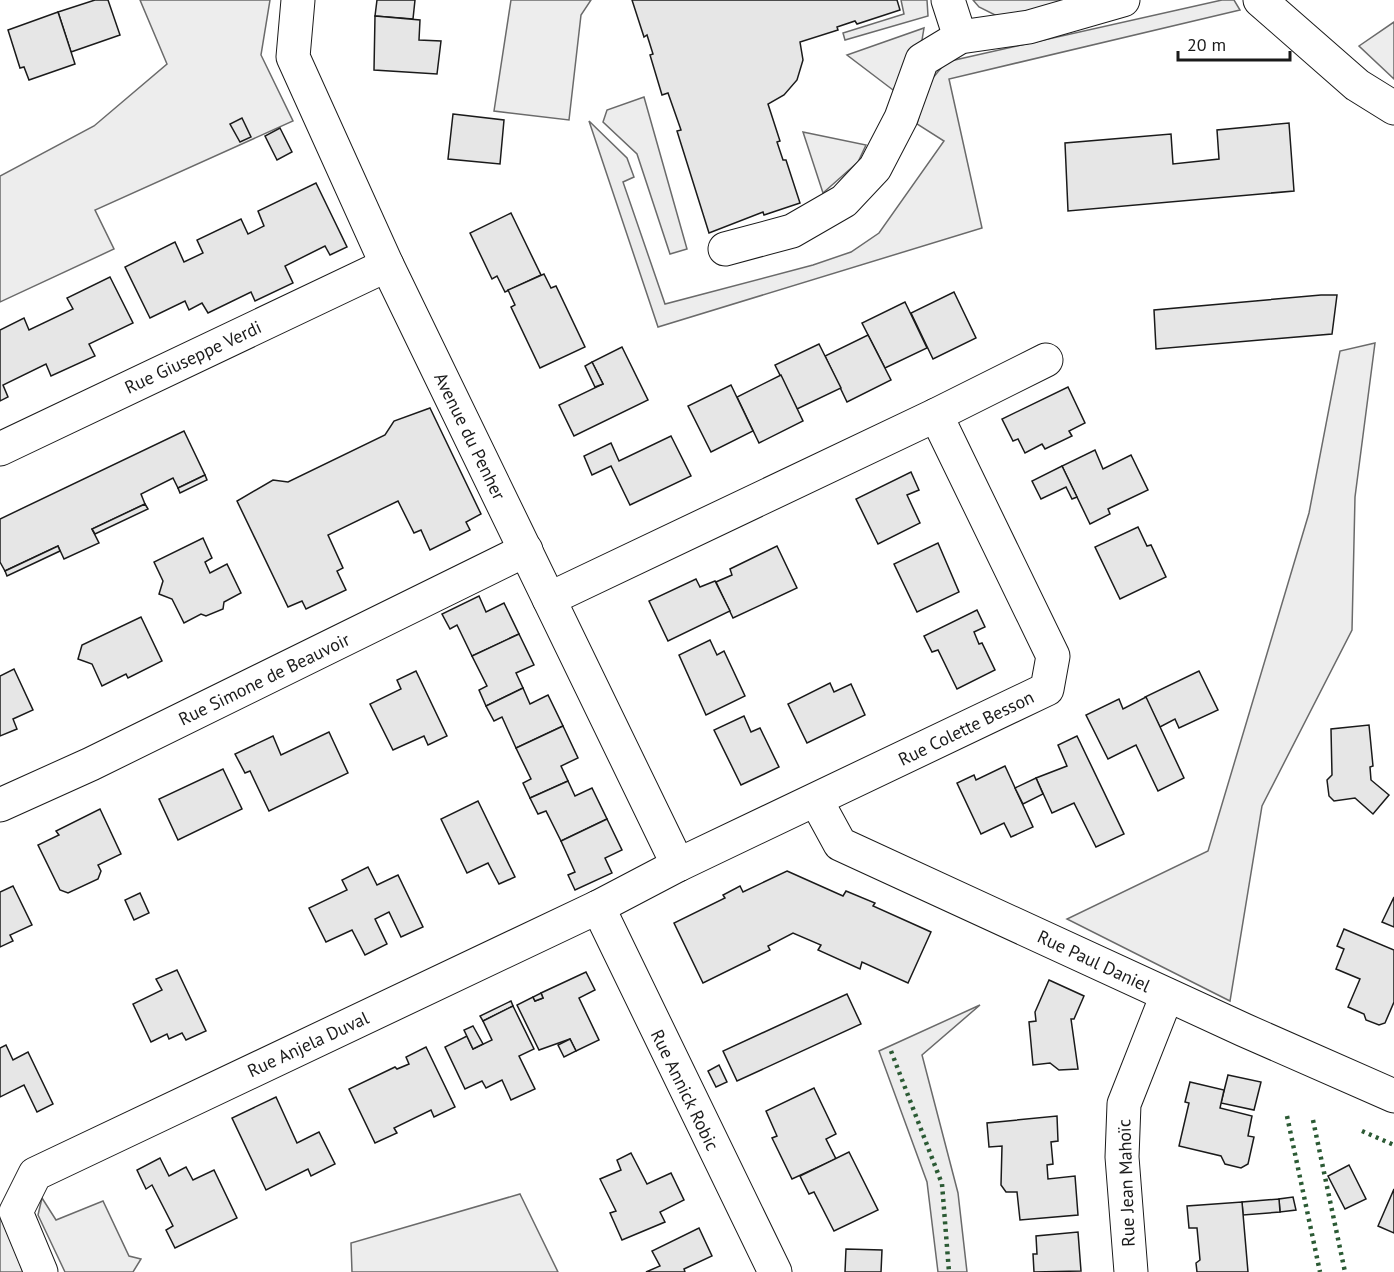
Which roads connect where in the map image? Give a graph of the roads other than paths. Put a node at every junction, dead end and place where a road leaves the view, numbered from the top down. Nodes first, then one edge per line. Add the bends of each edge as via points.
1 (298, 0) edge
2 (948, 0) edge
3 (1124, 0) edge
4 (1260, 0) edge
5 (960, 37) junction
6 (1394, 108) edge
7 (725, 249) dead end
8 (387, 265) junction
9 (1046, 360) dead end
10 (936, 415) junction
11 (0, 448) edge
12 (526, 550) junction
13 (549, 599) junction
14 (816, 800) junction
15 (0, 805) edge
16 (678, 865) junction
17 (598, 907) junction
18 (1167, 995) junction
19 (1394, 1096) edge
20 (41, 1272) edge
21 (775, 1272) edge
22 (1131, 1272) edge

1 - 8 street, Avenue du Penher via 293,57
2 - 5 street
3 - 5 street via 1029,27
4 - 6 street via 1357,85
5 - 7 street via 922,60 901,118 875,168 844,201 792,231
8 - 11 street, Rue Giuseppe Verdi
8 - 12 street, Avenue du Penher
9 - 10 street
10 - 13 street
10 - 14 street, Rue Colette Besson via 1053,656 1047,689
12 - 13 street, Avenue du Penher
12 - 15 street, Rue Simone de Beauvoir
13 - 16 street, Avenue du Penher
14 - 16 street, Rue Colette Besson
14 - 18 street, Rue Paul Daniel via 840,844
16 - 17 street, Rue Anjela Duval
17 - 20 street, Rue Anjela Duval via 35,1174 16,1212
17 - 21 street, Rue Annick Robic
18 - 19 street, Rue Paul Daniel
18 - 22 street, Rue Jean Mahoïc via 1124,1104 1122,1158

